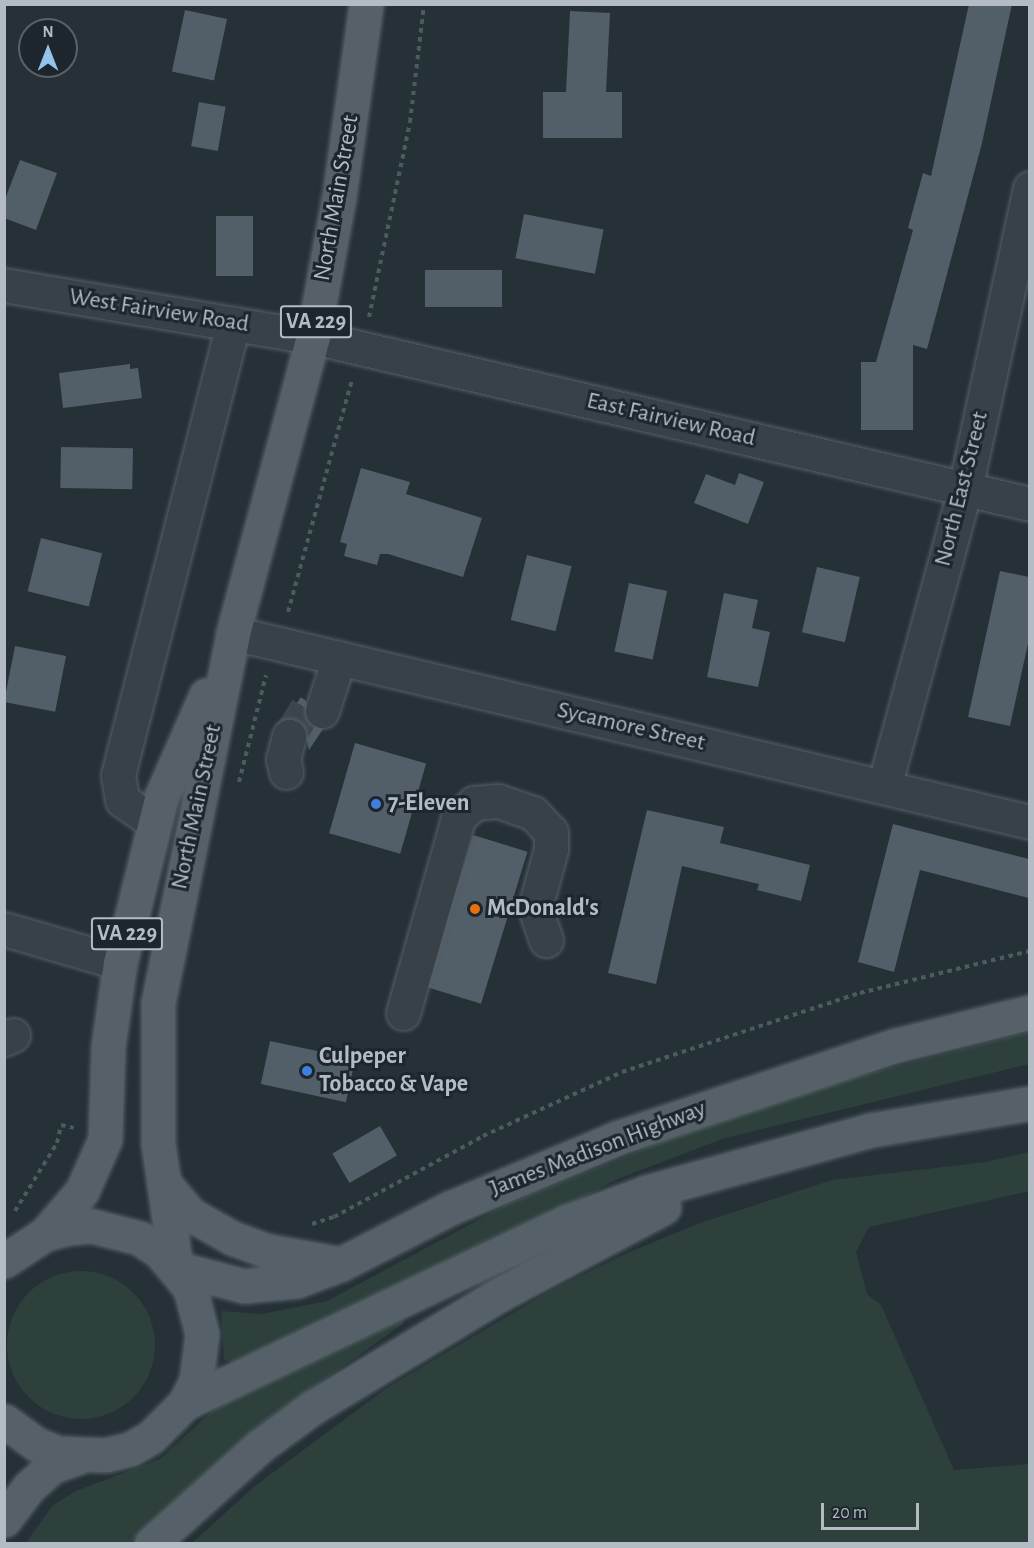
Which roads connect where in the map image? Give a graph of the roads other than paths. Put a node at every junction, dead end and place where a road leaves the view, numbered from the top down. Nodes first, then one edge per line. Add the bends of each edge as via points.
1 (366, 4) edge
2 (1029, 188) edge
3 (4, 285) edge
4 (233, 323) junction
5 (313, 337) junction
6 (965, 489) junction
7 (1029, 504) edge
8 (232, 633) junction
9 (339, 658) junction
10 (316, 707) tunnel mouth
11 (884, 787) junction
12 (1029, 822) edge
13 (155, 824) junction
14 (4, 929) edge
15 (546, 940) dead end
16 (120, 963) junction
17 (1029, 1012) edge
18 (403, 1013) dead end
19 (1029, 1103) edge
20 (871, 1130) junction
21 (164, 1184) junction
22 (45, 1234) junction
23 (6, 1258) edge
24 (341, 1264) junction
25 (176, 1268) junction
26 (185, 1403) junction
27 (4, 1421) edge
28 (82, 1456) junction
29 (4, 1520) edge
30 (151, 1544) edge

1 - 5 main road, North Main Street / VA 229 via 339,197
2 - 6 street, North East Street
3 - 4 street, West Fairview Road
4 - 5 street, West Fairview Road
4 - 13 street via 118,776 122,800
5 - 6 street, East Fairview Road
5 - 8 main road, North Main Street / VA 229
6 - 7 street, East Fairview Road
6 - 11 street, North East Street
8 - 9 street, Sycamore Street
8 - 13 main road, North Main Street / VA 229 via 162,795
8 - 21 main road, North Main Street / VA 229 via 156,1020 158,1143
9 - 10 street
9 - 11 street, Sycamore Street
11 - 12 street, Sycamore Street
13 - 16 main road, North Main Street / VA 229
14 - 16 street
15 - 18 street via 536,908 551,849 551,832 532,813 498,801 474,803 458,818
16 - 22 main road, North Main Street / VA 229 via 108,1047 105,1139 82,1191
17 - 24 main road, James Madison Highway via 897,1045 617,1138 450,1208
19 - 20 main road
20 - 26 main road via 758,1158 566,1222
20 - 30 main road via 711,1185 615,1229 394,1354 265,1443
21 - 24 main road via 190,1214 232,1238 268,1251
21 - 25 main road, North Main Street / VA 229
22 - 23 main road, North Main Street
22 - 25 main road, North Main Street via 84,1227 116,1230 159,1251
24 - 25 main road, James Madison Highway via 296,1281 262,1286 208,1280
25 - 26 main road, North Main Street via 199,1310 202,1334 199,1370
26 - 28 main road, North Main Street via 164,1427 130,1449
27 - 28 main road, North Main Street via 36,1444
28 - 29 main road, North Main Street via 51,1467 29,1487

